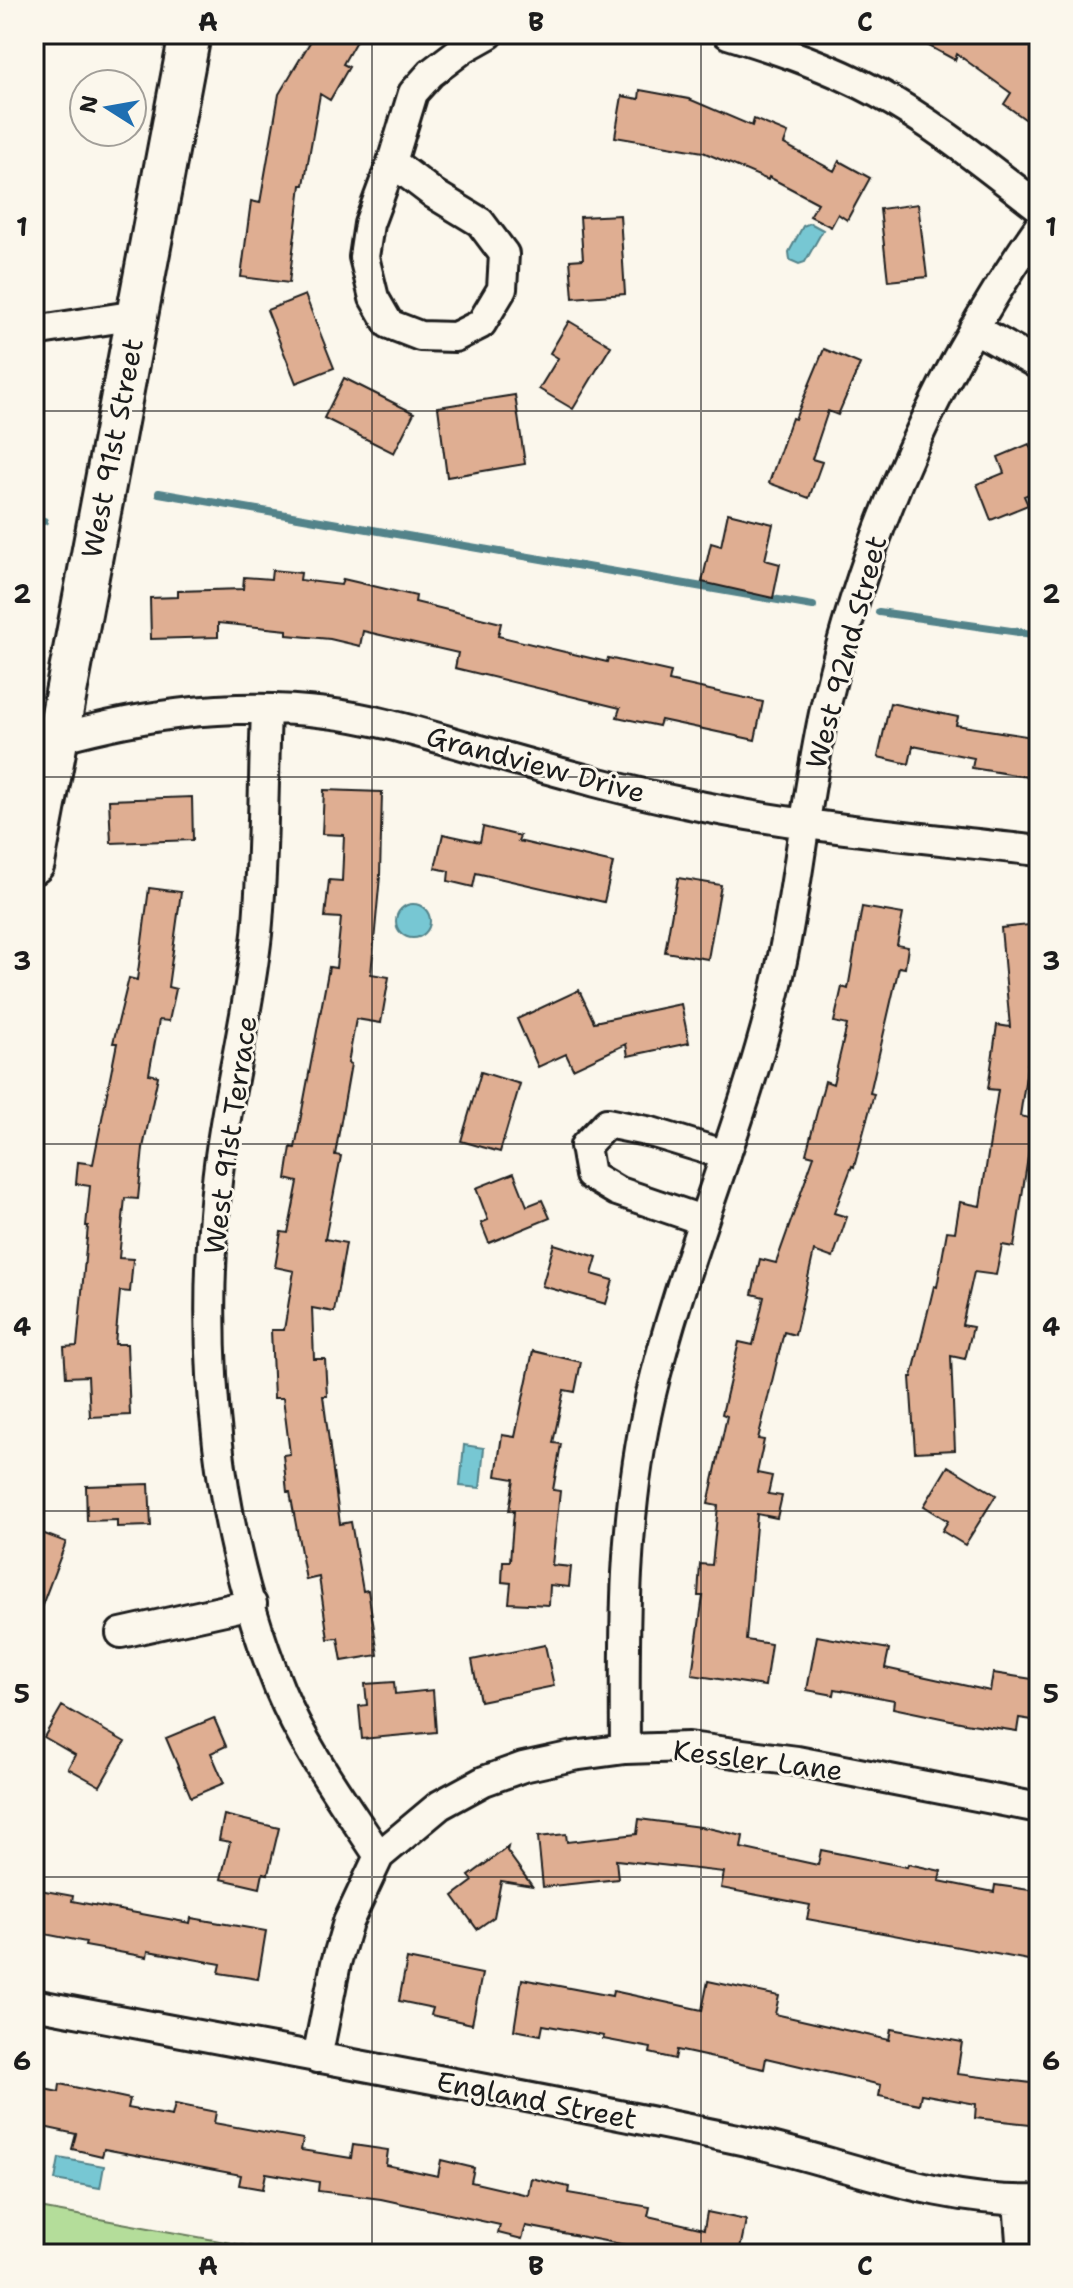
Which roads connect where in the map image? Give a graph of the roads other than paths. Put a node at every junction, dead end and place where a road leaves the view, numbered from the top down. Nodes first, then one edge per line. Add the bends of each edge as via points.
1 (190, 34) edge
2 (489, 34) edge
3 (728, 34) edge
4 (392, 162) junction
5 (1039, 207) edge
6 (1039, 227) edge
7 (137, 315) junction
8 (974, 328) junction
9 (34, 331) edge
10 (1039, 365) edge
11 (266, 711) junction
12 (46, 742) edge
13 (805, 823) junction
14 (1039, 851) edge
15 (34, 863) edge
16 (726, 1155) junction
17 (702, 1220) junction
18 (252, 1604) junction
19 (121, 1633) dead end
20 (625, 1749) junction
21 (1039, 1808) edge
22 (379, 1856) junction
23 (34, 2004) edge
24 (317, 2058) junction
25 (1029, 2200) edge
26 (1022, 2254) edge

1 - 7 street, West 91st Street
2 - 4 street via 431,73 413,93
3 - 5 street via 805,59 879,93
4 - 4 street via 369,224 364,257 374,298 389,324 420,336 455,337 481,324 495,301 502,289 504,254 480,222
6 - 8 street, West 92nd Street
7 - 9 street
7 - 12 street, West 91st Street
8 - 10 street
8 - 13 street, West 92nd Street via 926,414 853,602 827,701
11 - 12 street, Grandview Drive via 186,711 106,724
11 - 13 street, Grandview Drive via 327,713 402,728 686,804
11 - 18 street, West 91st Terrace via 257,931 216,1189 209,1296 212,1391 225,1496
12 - 15 street, West 91st Street
13 - 14 street, Grandview Drive
13 - 16 street, West 92nd Street via 776,986
16 - 17 street, West 92nd Street
16 - 17 street via 607,1123 585,1146 590,1175 617,1191
17 - 20 street, West 92nd Street via 650,1398 634,1487 623,1624
18 - 19 street
18 - 22 street, West 91st Terrace via 281,1691 313,1755
20 - 21 street, Kessler Lane via 688,1747 797,1761
20 - 22 street, Kessler Lane via 523,1767 484,1781 440,1805
22 - 24 street, Kessler Lane via 348,1922
23 - 24 street, England Street
24 - 25 street, England Street via 740,2139 979,2198
25 - 26 street

